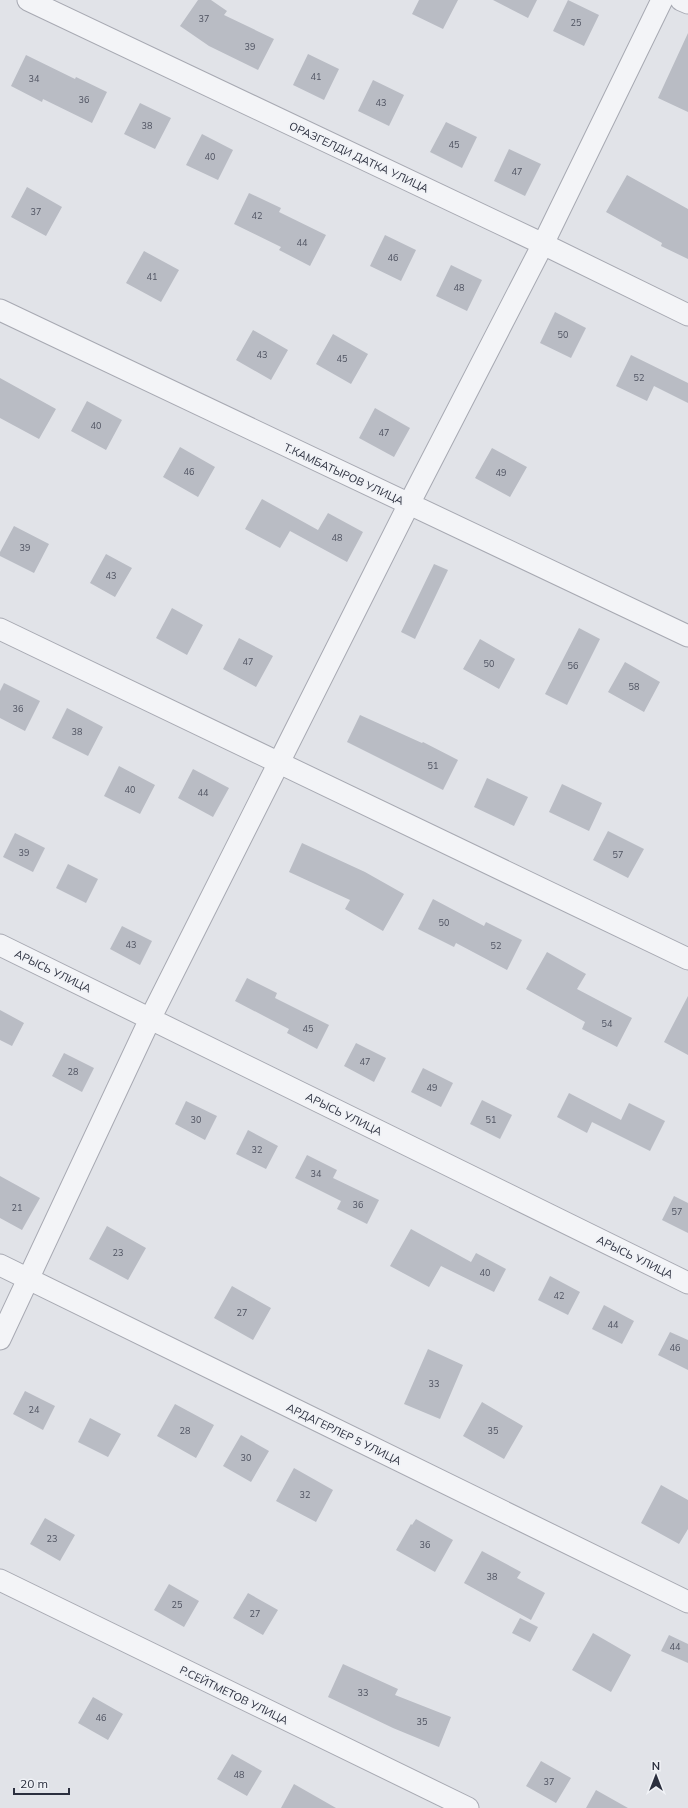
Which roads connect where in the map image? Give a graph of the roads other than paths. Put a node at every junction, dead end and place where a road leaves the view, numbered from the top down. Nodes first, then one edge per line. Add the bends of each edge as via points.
1 (28, 0) edge
2 (662, 0) edge
3 (681, 0) edge
4 (688, 4) edge
5 (543, 244) junction
6 (0, 310) edge
7 (688, 315) edge
8 (409, 504) junction
9 (0, 629) edge
10 (688, 636) edge
11 (279, 763) junction
12 (0, 945) edge
13 (688, 959) edge
14 (150, 1019) junction
15 (0, 1265) edge
16 (29, 1280) junction
17 (688, 1283) edge
18 (0, 1339) edge
19 (0, 1580) edge
20 (688, 1602) edge
21 (468, 1808) edge

1 - 5 street, ОРАЗГЕЛДИ ДАТКА УЛИЦА
2 - 5 street
3 - 4 street
5 - 7 street, ОРАЗГЕЛДИ ДАТКА УЛИЦА
5 - 8 street
6 - 8 street, Т.КАМБАТЫРОВ УЛИЦА
8 - 10 street, Т.КАМБАТЫРОВ УЛИЦА
8 - 11 street
9 - 11 street
11 - 13 street
11 - 14 street
12 - 14 street, АРЫСЬ УЛИЦА
14 - 16 street
14 - 17 street, АРЫСЬ УЛИЦА
15 - 16 street, АРДАГЕРЛЕР 5 УЛИЦА
16 - 18 street
16 - 20 street, АРДАГЕРЛЕР 5 УЛИЦА
19 - 21 street, Р.СЕЙТМЕТОВ УЛИЦА

